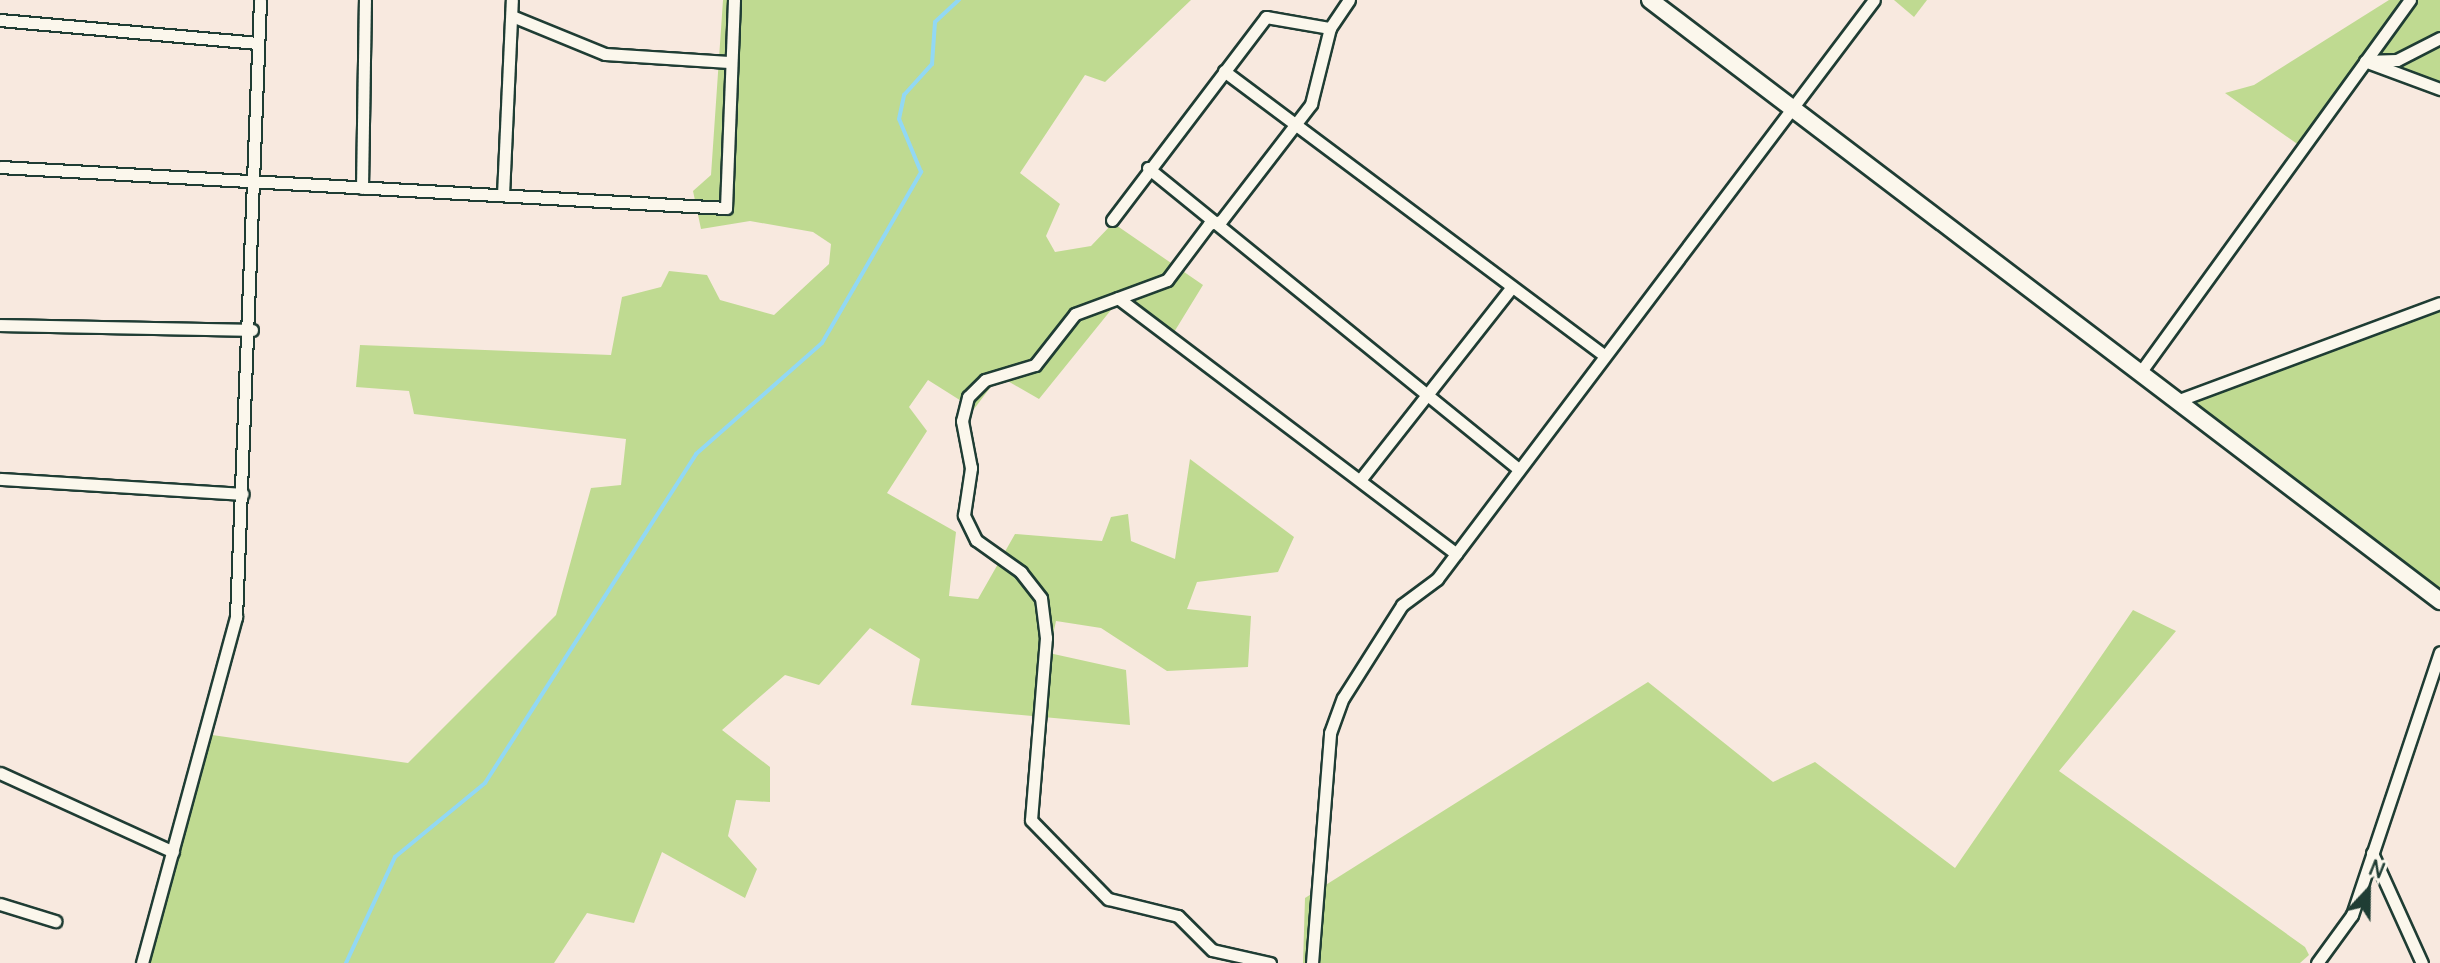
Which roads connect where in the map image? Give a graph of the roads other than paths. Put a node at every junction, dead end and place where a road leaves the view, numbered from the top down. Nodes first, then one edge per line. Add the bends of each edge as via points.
1 (260, 0) edge
2 (365, 0) edge
3 (512, 0) edge
4 (734, 0) edge
5 (1349, 0) edge
6 (1650, 0) edge
7 (2410, 0) edge
8 (1870, 2) edge
9 (512, 16) junction
10 (0, 20) edge
11 (1330, 28) junction
12 (2440, 38) edge
13 (256, 43) junction
14 (2365, 61) junction
15 (729, 62) junction
16 (1224, 71) junction
17 (2440, 89) edge
18 (1789, 104) junction
19 (1295, 129) junction
20 (0, 167) edge
21 (1148, 168) junction
22 (254, 182) junction
23 (362, 188) junction
24 (503, 195) junction
25 (1112, 220) dead end
26 (1221, 221) junction
27 (1511, 288) junction
28 (1118, 298) junction
29 (2440, 303) edge
30 (0, 325) edge
31 (252, 330) junction
32 (1603, 355) junction
33 (2142, 370) junction
34 (1427, 394) junction
35 (2182, 399) junction
36 (1518, 469) junction
37 (0, 479) edge
38 (1360, 480) junction
39 (243, 494) junction
40 (1456, 554) junction
41 (2440, 601) edge
42 (2440, 652) edge
43 (0, 773) edge
44 (173, 852) junction
45 (2372, 853) junction
46 (0, 904) edge
47 (55, 921) dead end
48 (142, 963) edge
49 (1270, 963) edge
50 (1312, 963) edge
51 (2317, 963) edge
52 (2422, 963) edge

1 - 13 street
2 - 23 street
3 - 9 street
4 - 15 street
5 - 11 street
6 - 18 main road
7 - 14 street
8 - 18 street
9 - 15 street via 605,54
9 - 24 street
10 - 13 street
11 - 16 street via 1266,17
11 - 19 street via 1311,104
12 - 14 street via 2397,60
13 - 22 street
14 - 17 street
14 - 33 street
15 - 24 street via 726,208
16 - 19 street
16 - 21 street
18 - 32 street
18 - 33 main road
19 - 26 street
19 - 27 street
20 - 22 street
21 - 25 street
21 - 26 street
22 - 23 street
22 - 31 street
23 - 24 street
26 - 28 street via 1209,224 1167,280
26 - 34 street
27 - 32 street
27 - 34 street
28 - 38 street
28 - 49 street via 1075,314 1035,365 985,380 968,397 962,421 971,468 964,515 976,540 1021,572 1041,598 1046,638 1031,820 1108,899 1178,916 1212,950
29 - 35 street
30 - 31 street
31 - 39 street
32 - 36 street
33 - 35 main road
34 - 36 street
34 - 38 street
35 - 41 main road
36 - 40 street
37 - 39 street
38 - 40 street
39 - 44 street via 236,617
40 - 50 street via 1402,605 1343,698 1330,733
42 - 45 street
43 - 44 street
44 - 48 street
45 - 51 street via 2352,915
45 - 52 street
46 - 47 street

